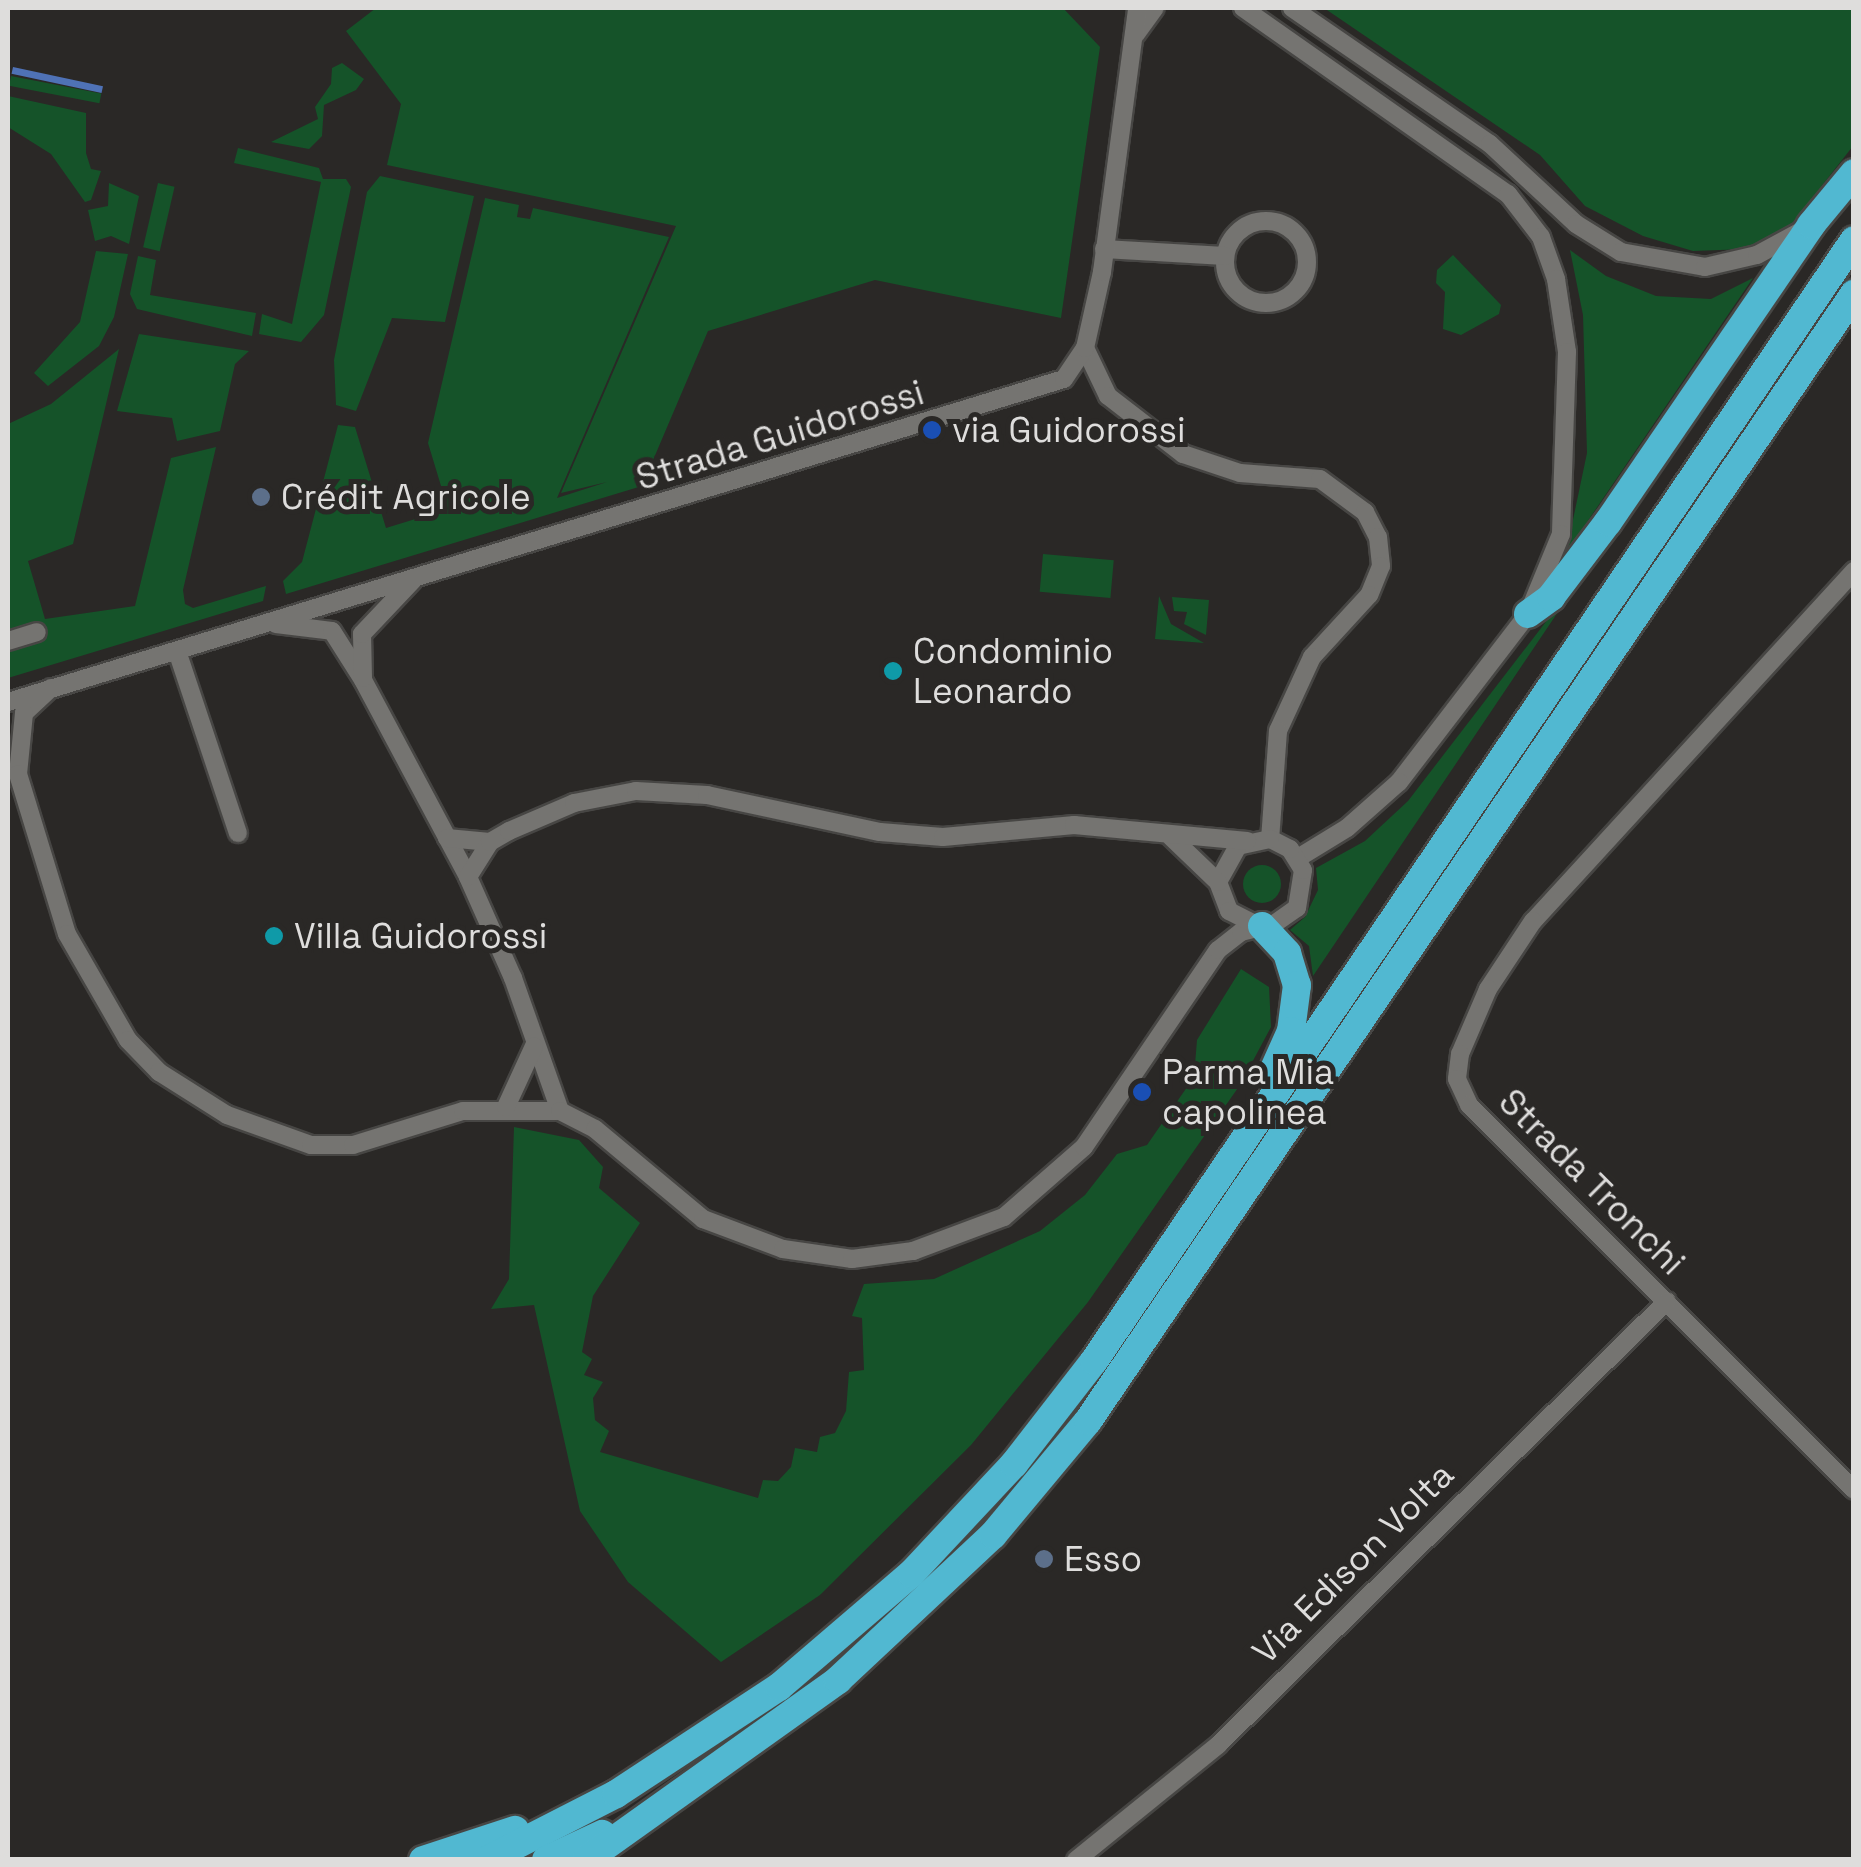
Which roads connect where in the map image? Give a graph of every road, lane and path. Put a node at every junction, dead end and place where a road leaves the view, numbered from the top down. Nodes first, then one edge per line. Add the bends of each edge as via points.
1 (1137, 8) edge
2 (1155, 8) edge
3 (1242, 8) edge
4 (1292, 8) edge
5 (1132, 38) junction
6 (1854, 173) edge
7 (1820, 213) junction
8 (1854, 240) edge
9 (1104, 249) junction
10 (1226, 256) junction
11 (1854, 294) edge
12 (1086, 348) junction
13 (1854, 571) edge
14 (414, 580) junction
15 (1528, 614) junction
16 (268, 623) junction
17 (37, 632) dead end
18 (8, 642) edge
19 (178, 651) junction
20 (363, 680) junction
21 (51, 688) junction
22 (8, 702) edge
23 (13, 767) edge
24 (1158, 828) junction
25 (238, 834) dead end
26 (447, 838) junction
27 (1270, 839) junction
28 (1247, 841) junction
29 (490, 842) junction
30 (1298, 858) junction
31 (468, 877) junction
32 (1218, 882) junction
33 (1226, 907) junction
34 (1260, 926) junction
35 (1218, 950) junction
36 (534, 1046) junction
37 (506, 1107) junction
38 (560, 1111) junction
39 (1156, 1271) junction
40 (1667, 1301) junction
41 (1854, 1490) edge
42 (687, 1788) junction
43 (598, 1805) junction
44 (423, 1860) edge
45 (487, 1860) edge
46 (546, 1860) edge
47 (586, 1860) edge
48 (1076, 1860) edge

1 - 5 street
2 - 5 street
3 - 15 street via 1486,176 1541,237 1566,338 1566,476 1562,534
4 - 7 street via 1490,144 1576,224 1621,252 1680,267 1731,262 1782,243
5 - 9 street
6 - 7 highway
7 - 15 highway via 1608,522 1551,597
8 - 39 highway
9 - 10 street
9 - 12 street
10 - 10 street via 1238,292 1261,303 1297,290 1308,264 1290,228 1263,221 1238,233
11 - 42 highway via 1088,1421 992,1535 881,1642
12 - 14 street, Strada Guidorossi via 1064,379 1038,391
12 - 27 street via 1108,396 1183,454 1240,473 1320,478 1366,512 1378,537 1382,566 1369,594 1312,657 1278,730
13 - 40 street, Strada Tronchi via 1534,921 1488,990 1460,1054 1458,1079 1469,1105
14 - 16 street, Strada Guidorossi
14 - 20 street via 362,634
15 - 30 street via 1399,782 1347,828
16 - 19 street, Strada Guidorossi
16 - 20 street via 332,631
17 - 18 street
19 - 21 street, Strada Guidorossi
19 - 25 street
20 - 26 street
21 - 22 street, Strada Guidorossi
21 - 23 street via 24,713
23 - 37 street via 68,934 128,1040 159,1072 226,1115 311,1145 353,1145 444,1114
24 - 28 street
24 - 29 street via 1074,825 944,837 880,832 707,795 636,790 574,803
24 - 32 street
26 - 29 street
26 - 31 street
27 - 28 street
27 - 30 street
28 - 32 street via 1223,861
29 - 31 street
30 - 34 street via 1305,883 1296,908
31 - 36 street via 513,978
32 - 33 street
33 - 34 street
33 - 35 street
34 - 35 street
34 - 39 highway via 1294,968 1290,1030 1274,1072
35 - 38 street via 1067,1166 1004,1217 912,1250 852,1259 783,1250 734,1233 678,1202 595,1129
36 - 37 street
36 - 38 street
37 - 38 street
39 - 43 highway via 1042,1430 910,1574 752,1706
40 - 41 street, Strada Tronchi
40 - 48 street, Via Edison Volta via 1218,1745
42 - 46 highway
42 - 47 highway
43 - 44 highway via 563,1810
43 - 45 highway

